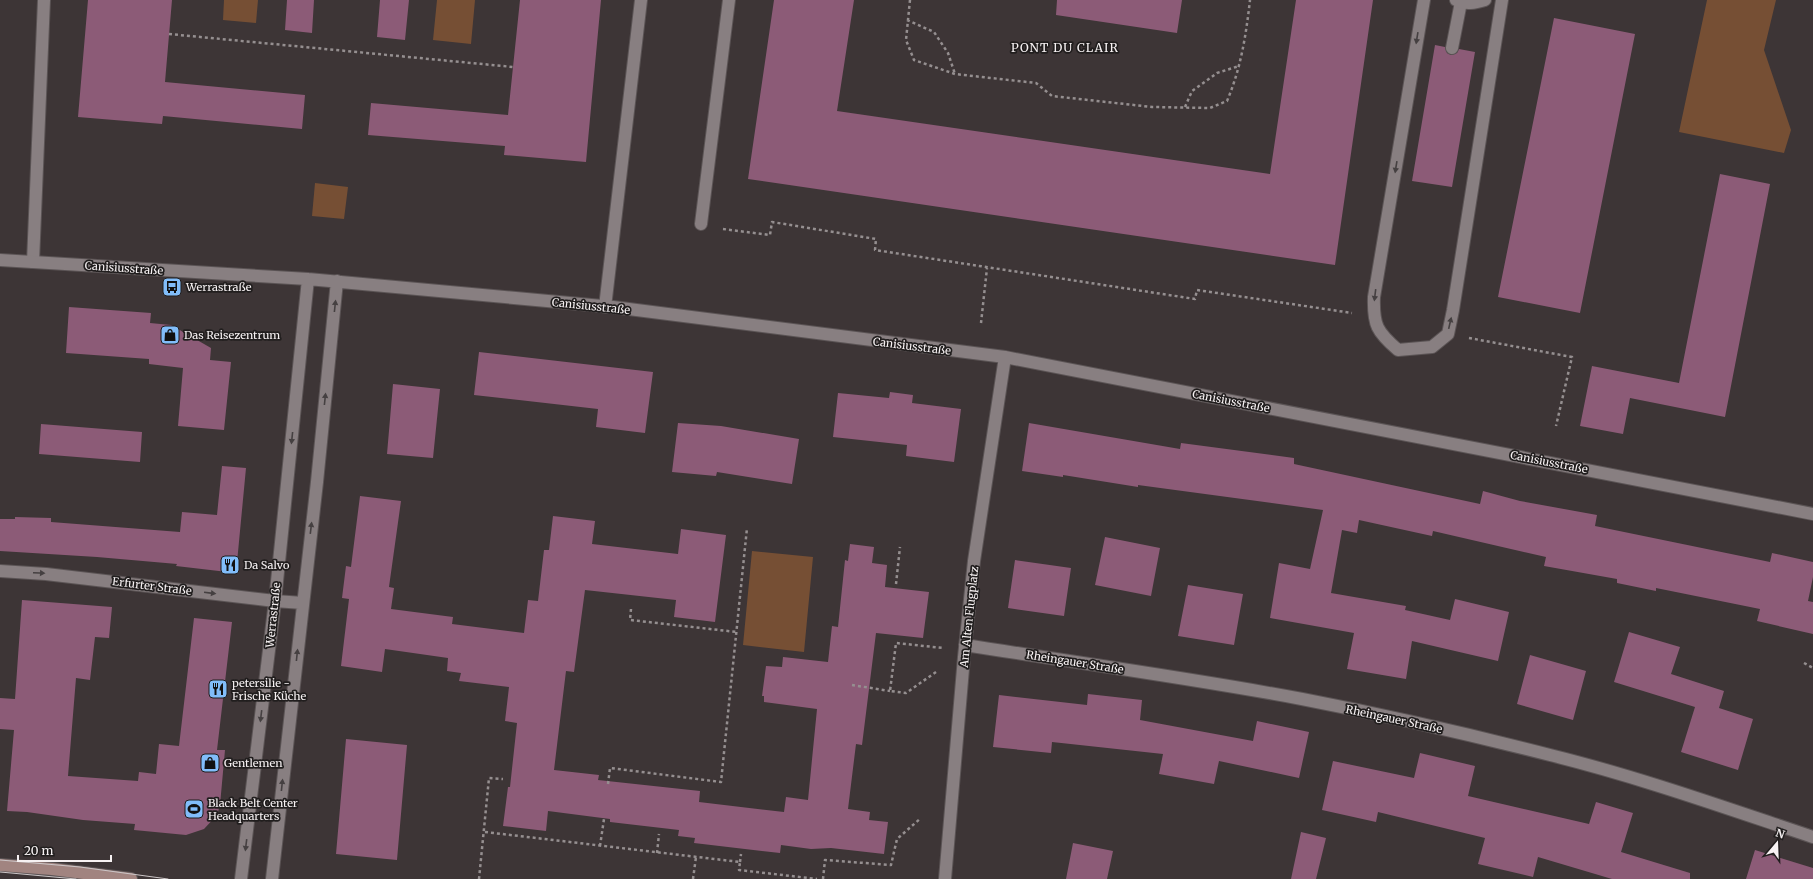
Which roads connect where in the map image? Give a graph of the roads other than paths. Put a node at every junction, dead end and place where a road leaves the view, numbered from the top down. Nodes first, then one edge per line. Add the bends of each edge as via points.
1 (44, 0) edge
2 (641, 0) edge
3 (729, 0) edge
4 (1424, 0) edge
5 (1485, 0) edge
6 (1502, 0) edge
7 (1458, 1) edge
8 (1452, 48) dead end
9 (701, 224) road end
10 (0, 260) edge
11 (33, 262) junction
12 (308, 279) junction
13 (337, 281) junction
14 (605, 307) junction
15 (1005, 357) junction
16 (1813, 514) edge
17 (0, 572) edge
18 (275, 601) junction
19 (303, 603) junction
20 (965, 648) junction
21 (1813, 837) edge
22 (0, 865) edge
23 (131, 879) edge
24 (241, 879) edge
25 (272, 879) edge
26 (945, 879) edge

1 - 11 street
2 - 14 street
3 - 9 street
4 -> 6 street via 1374,297 1373,316 1382,336 1398,350 1432,347 1448,334
5 - 7 street via 1473,3
7 - 8 street
10 - 11 street, Canisiusstraße
11 - 12 street, Canisiusstraße
12 - 13 street, Canisiusstraße
12 -> 18 street, Werrastraße
13 - 14 street, Canisiusstraße
19 -> 13 street
14 - 15 street, Canisiusstraße
15 - 16 street, Canisiusstraße
15 - 20 street, Am Alten Flugplatz via 974,562
17 -> 18 street, Erfurter Straße via 46,574
18 - 19 street, Erfurter Straße
18 -> 24 street, Werrastraße
25 -> 19 street
20 - 21 street, Rheingauer Straße via 1202,682 1302,699 1417,723 1567,760 1678,792
20 - 26 street, Am Alten Flugplatz
22 - 23 main road

